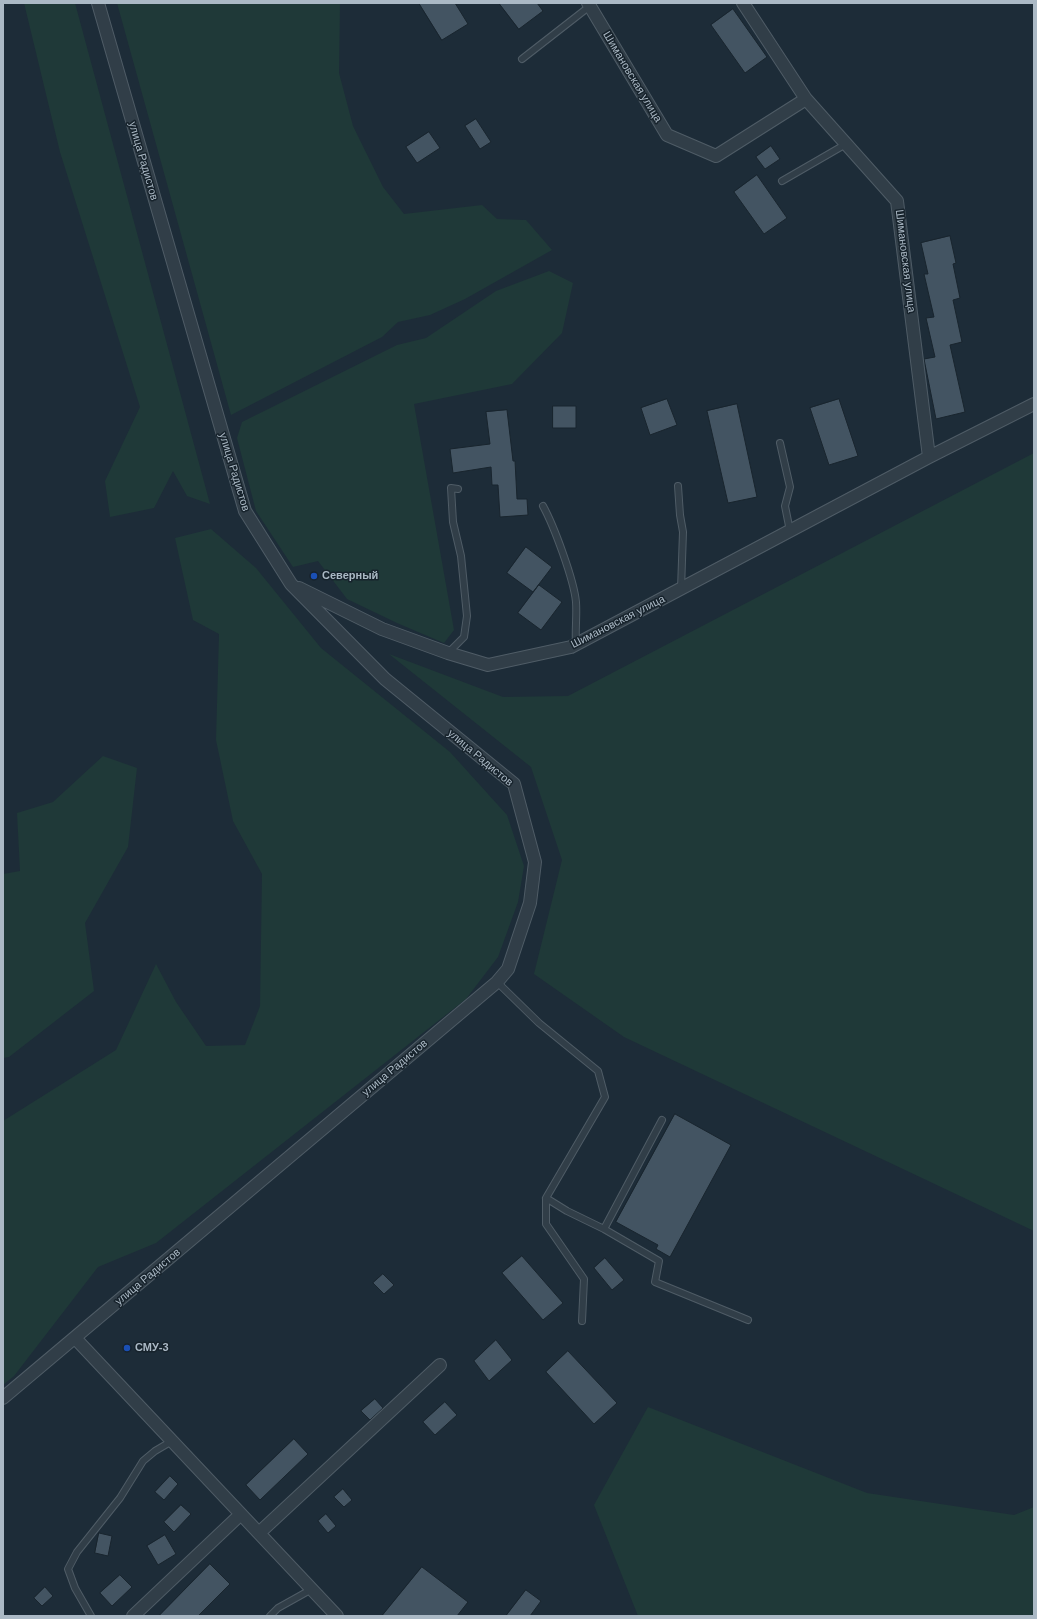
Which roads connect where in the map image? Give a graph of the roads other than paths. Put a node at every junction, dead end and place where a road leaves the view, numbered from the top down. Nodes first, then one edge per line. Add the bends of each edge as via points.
1 (98, 3) edge
2 (742, 3) edge
3 (589, 4) edge
4 (522, 59) dead end
5 (806, 99) junction
6 (846, 144) junction
7 (782, 181) dead end
8 (1034, 404) edge
9 (780, 443) dead end
10 (929, 457) junction
11 (678, 486) dead end
12 (458, 489) dead end
13 (543, 506) dead end
14 (790, 531) junction
15 (291, 584) junction
16 (681, 589) junction
17 (576, 644) junction
18 (448, 653) junction
19 (496, 982) junction
20 (662, 1120) dead end
21 (546, 1198) junction
22 (604, 1229) junction
23 (748, 1320) dead end
24 (582, 1321) dead end
25 (75, 1338) junction
26 (440, 1365) dead end
27 (3, 1398) edge
28 (172, 1441) junction
29 (241, 1514) junction
30 (259, 1533) junction
31 (312, 1589) junction
32 (91, 1616) edge
33 (133, 1616) edge
34 (270, 1616) edge
35 (337, 1616) edge

1 - 15 street, улица Радистов via 245,511
2 - 5 street, Шимановская улица
3 - 4 lane
3 - 5 street, Шимановская улица via 667,135 716,156
5 - 6 street, Шимановская улица
6 - 7 lane
6 - 10 street, Шимановская улица via 897,201
8 - 10 street, Шимановская улица
9 - 14 lane via 790,488 785,506
10 - 14 street, Шимановская улица
11 - 16 lane via 683,532
12 - 18 lane via 451,488 453,522 461,556 467,616 464,637
13 - 17 lane via 549,517 576,601
14 - 16 street, Шимановская улица
15 - 18 street, Шимановская улица via 382,629
15 - 19 street, улица Радистов via 384,679 514,784 535,862 530,903 508,969
16 - 17 street, Шимановская улица
17 - 18 street, Шимановская улица via 488,665
19 - 21 lane via 539,1023 598,1071 605,1097
19 - 25 street, улица Радистов
20 - 22 lane
21 - 22 lane
21 - 24 lane via 546,1224 584,1278
22 - 23 lane via 659,1261 655,1282
25 - 27 street, улица Радистов
25 - 28 street
26 - 30 street
28 - 29 street
28 - 32 lane via 143,1461 120,1498 77,1552 68,1569 75,1588
29 - 30 street
29 - 33 street
30 - 31 street
31 - 34 lane via 278,1608
31 - 35 street

